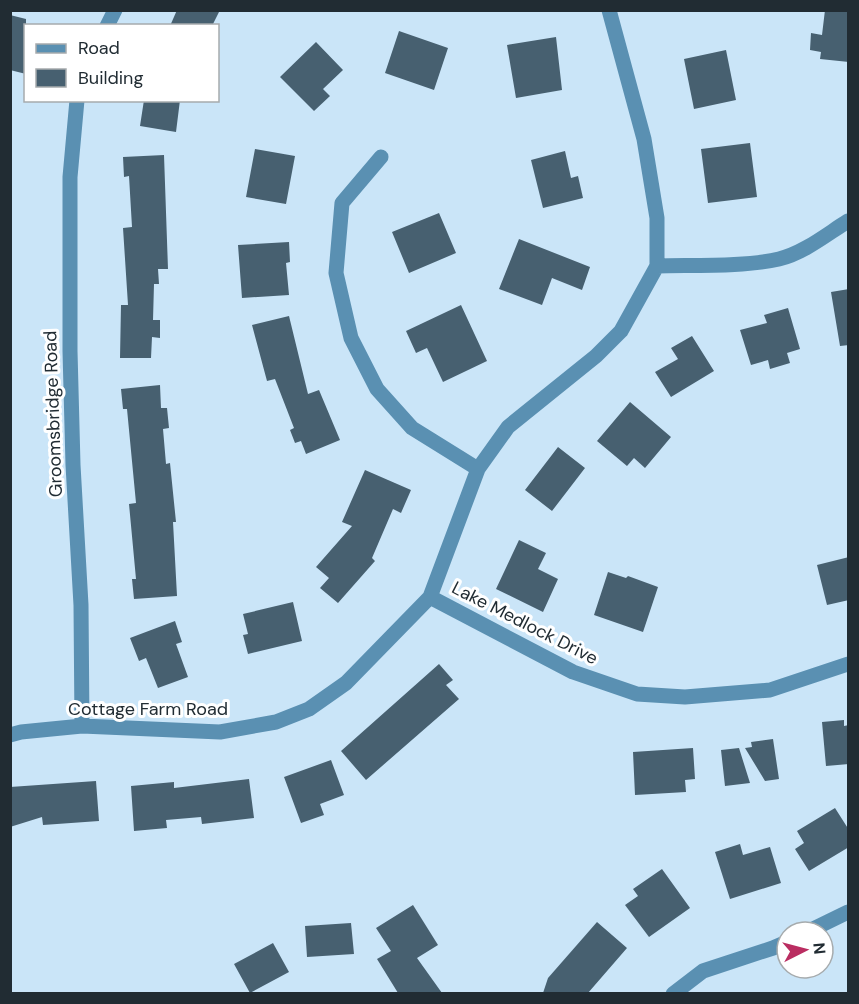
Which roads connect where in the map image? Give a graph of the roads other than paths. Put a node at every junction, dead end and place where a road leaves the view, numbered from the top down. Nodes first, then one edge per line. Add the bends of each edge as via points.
1 (115, 10) edge
2 (609, 10) edge
3 (108, 24) edge
4 (78, 102) edge
5 (381, 157) dead end
6 (849, 221) edge
7 (657, 266) junction
8 (478, 469) junction
9 (430, 597) junction
10 (849, 664) edge
11 (82, 726) junction
12 (10, 735) edge
13 (849, 912) edge
14 (832, 920) edge
15 (775, 947) edge
16 (673, 993) edge

1 - 3 street
2 - 7 street, Cottage Farm Road via 644,139 657,218
4 - 11 street, Groomsbridge Road via 70,177 70,351
5 - 8 street via 342,203 336,273 351,338 377,389 412,429
6 - 7 street via 780,259
7 - 8 street, Cottage Farm Road via 621,331 596,356 507,427
8 - 9 street, Cottage Farm Road
9 - 10 street, Lake Medlock Drive via 573,672 637,694 685,697 770,690
9 - 11 street, Cottage Farm Road via 346,683 309,709 276,722 220,732
11 - 12 street, Cottage Farm Road
13 - 14 street
15 - 16 street via 703,971

